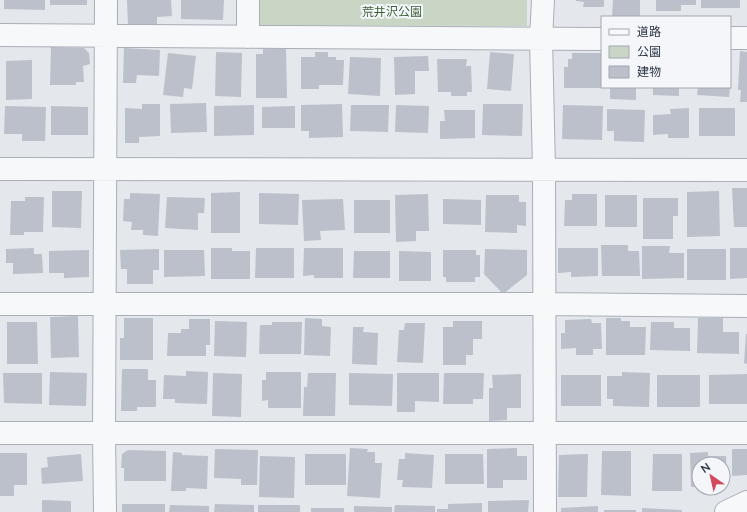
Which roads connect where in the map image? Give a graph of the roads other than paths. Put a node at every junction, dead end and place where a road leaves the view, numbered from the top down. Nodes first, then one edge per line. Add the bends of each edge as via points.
1 (106, 0) edge
2 (248, 0) edge
3 (542, 0) edge
4 (0, 35) edge
5 (106, 36) junction
6 (248, 37) junction
7 (731, 38) edge
8 (747, 38) edge
9 (541, 39) junction
10 (601, 39) edge
11 (0, 168) edge
12 (105, 168) junction
13 (544, 169) junction
14 (747, 170) edge
15 (0, 304) edge
16 (105, 304) junction
17 (543, 304) junction
18 (747, 306) edge
19 (0, 433) edge
20 (544, 433) junction
21 (747, 433) edge
22 (104, 434) junction
23 (747, 502) edge
24 (105, 512) edge
25 (545, 512) edge
26 (726, 512) edge

1 - 5 street
2 - 6 street
3 - 9 street
4 - 5 street
5 - 6 street
5 - 12 street
6 - 9 street
7 - 8 street
9 - 10 street
9 - 13 street
11 - 12 street
12 - 13 street
12 - 16 street
13 - 14 street
13 - 17 street
15 - 16 street
16 - 17 street
16 - 22 street
17 - 18 street
17 - 20 street
19 - 22 street
20 - 21 street
20 - 22 street
20 - 25 street
22 - 24 street
23 - 26 street

